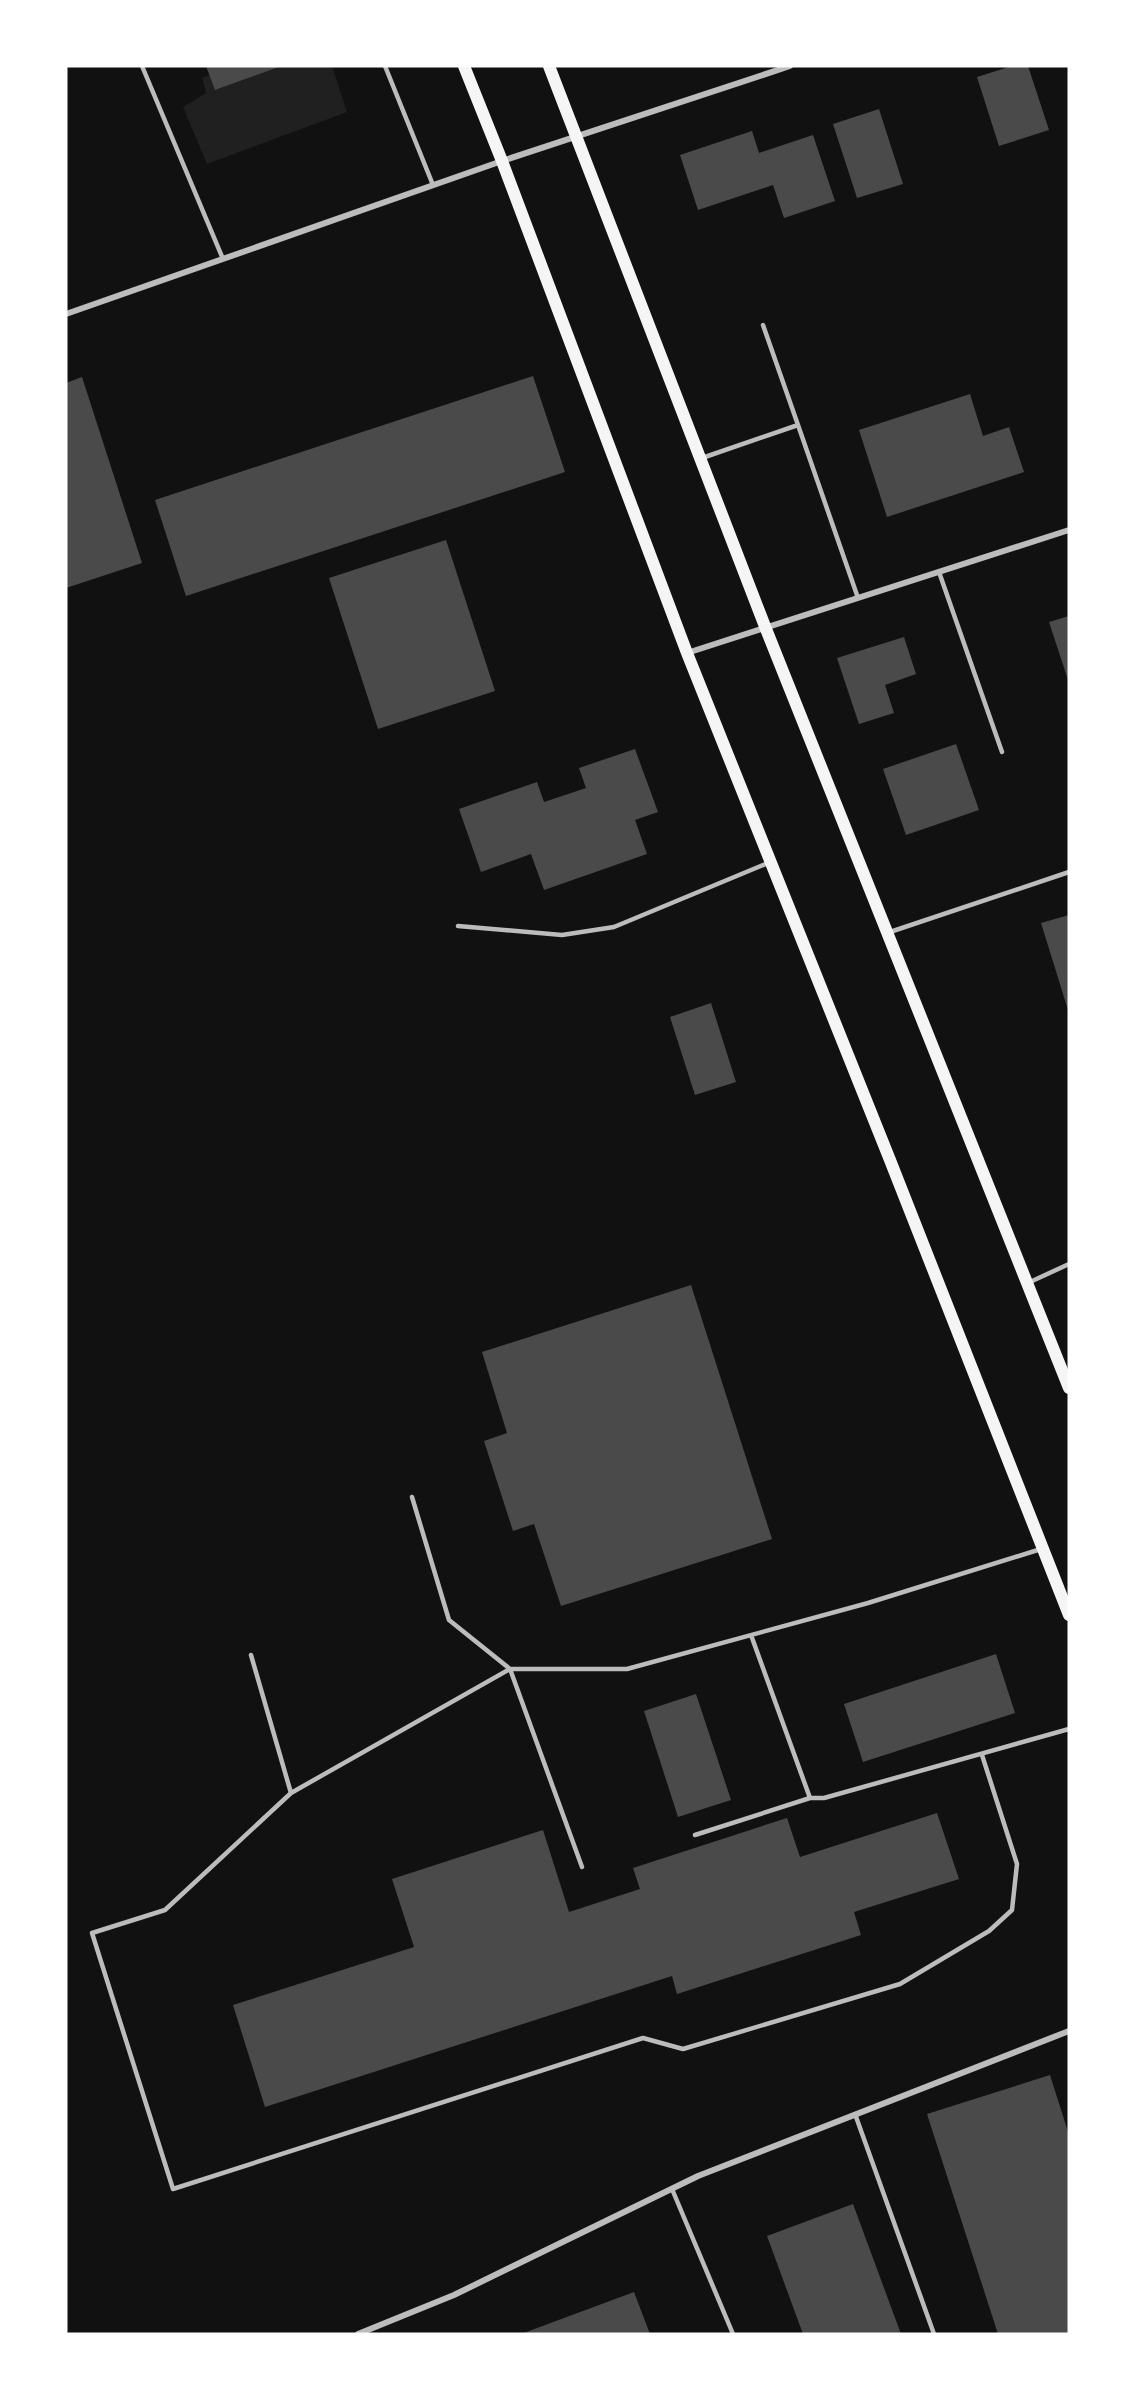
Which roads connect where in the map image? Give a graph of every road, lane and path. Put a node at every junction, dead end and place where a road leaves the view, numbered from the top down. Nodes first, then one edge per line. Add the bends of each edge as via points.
1 (142, 66) edge
2 (385, 66) edge
3 (464, 66) edge
4 (549, 66) edge
5 (789, 66) edge
6 (576, 137) junction
7 (502, 160) junction
8 (433, 185) junction
9 (223, 259) junction
10 (66, 315) edge
11 (763, 325) dead end
12 (798, 425) junction
13 (700, 459) junction
14 (1069, 530) edge
15 (939, 572) junction
16 (858, 598) junction
17 (766, 629) junction
18 (687, 654) junction
19 (1002, 752) dead end
20 (771, 862) junction
21 (1069, 872) edge
22 (458, 926) dead end
23 (887, 933) junction
24 (1069, 1264) edge
25 (1027, 1283) junction
26 (1069, 1388) edge
27 (412, 1497) dead end
28 (1043, 1548) junction
29 (1069, 1616) edge
30 (752, 1635) junction
31 (250, 1655) dead end
32 (510, 1669) junction
33 (1069, 1729) edge
34 (982, 1755) junction
35 (291, 1792) junction
36 (810, 1798) junction
37 (695, 1834) dead end
38 (582, 1867) dead end
39 (1069, 2031) edge
40 (855, 2114) junction
41 (672, 2188) junction
42 (358, 2334) edge
43 (733, 2334) edge
44 (934, 2334) edge

1 - 9 lane
2 - 8 lane
3 - 7 main road
4 - 6 main road
5 - 6 street
6 - 7 street
6 - 13 main road
7 - 8 street
7 - 18 main road
8 - 9 street
9 - 10 street
11 - 12 lane
12 - 13 lane
12 - 16 lane
13 - 17 main road
14 - 15 street
15 - 16 street
15 - 19 lane
16 - 17 street
17 - 18 street
17 - 23 main road
18 - 20 main road
20 - 22 lane via 614,927 562,935
20 - 28 main road
21 - 23 lane
23 - 25 main road
24 - 25 lane
25 - 26 main road
27 - 32 lane via 449,1620
28 - 29 main road
28 - 30 lane
30 - 32 lane via 627,1669
30 - 36 lane
31 - 35 lane
32 - 35 lane
32 - 38 lane
33 - 34 lane
34 - 35 lane via 1017,1864 1012,1910 989,1931 900,1984 683,2049 642,2038 172,2189 92,1933 165,1910
34 - 36 lane via 824,1798
36 - 37 lane
39 - 40 street
40 - 41 street
40 - 44 lane
41 - 42 street via 454,2295
41 - 43 lane

